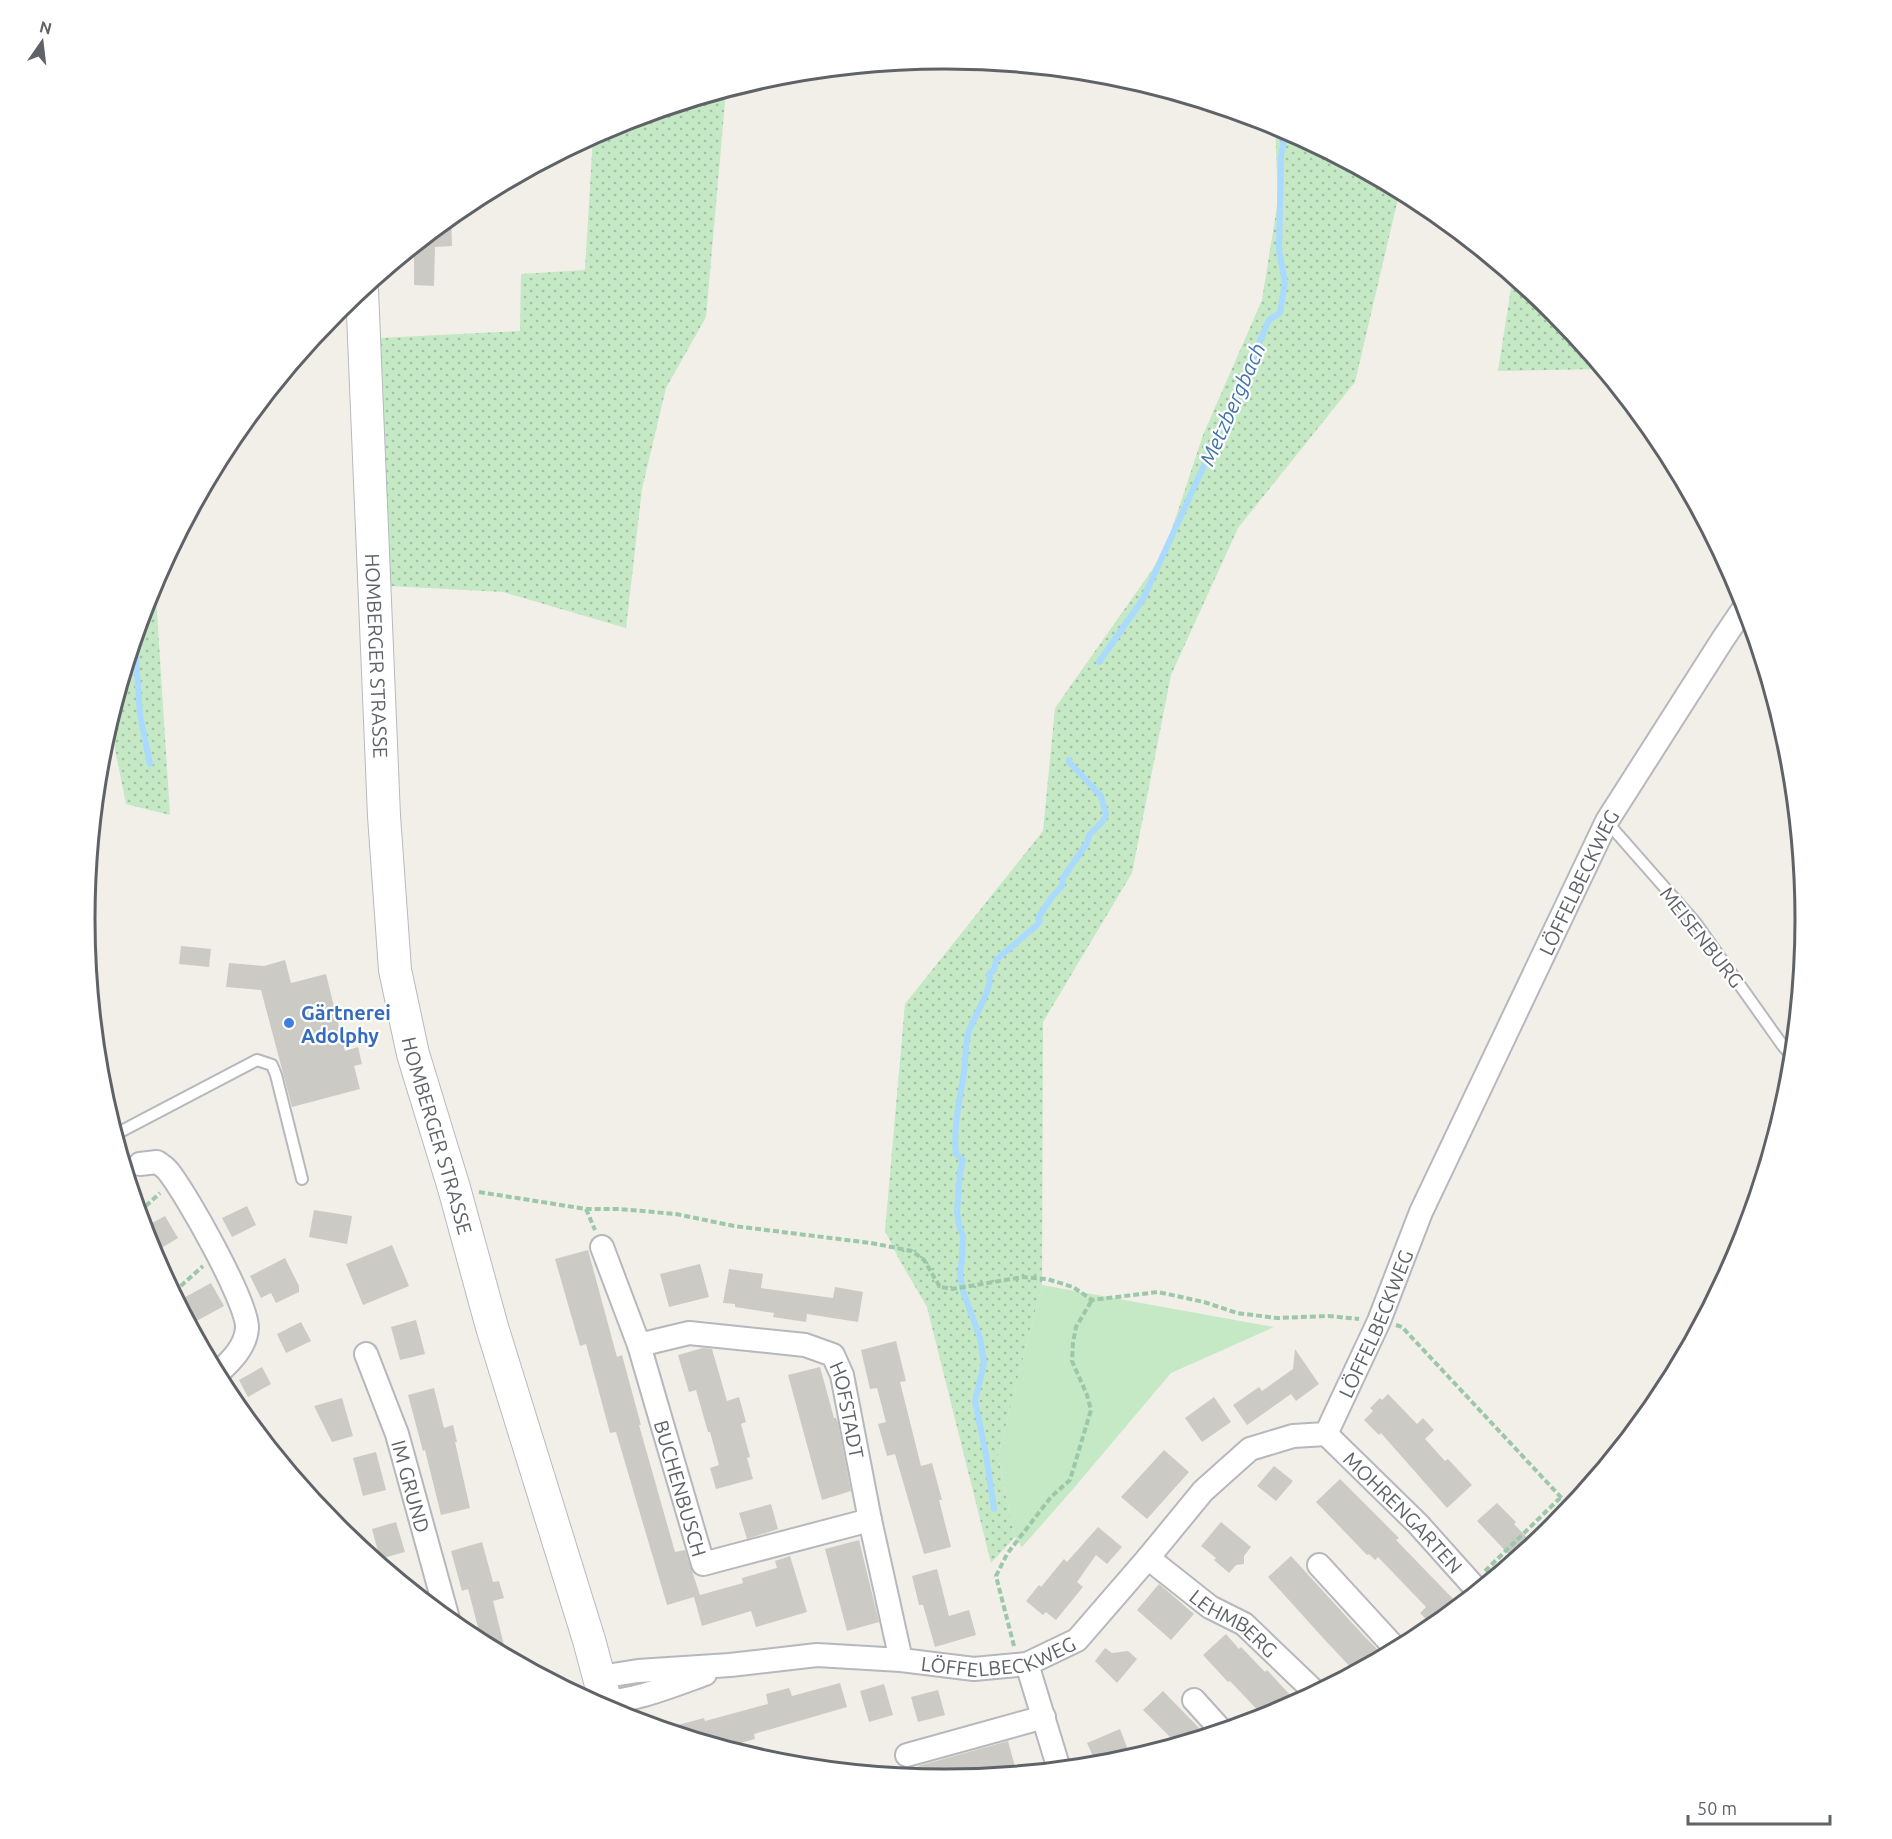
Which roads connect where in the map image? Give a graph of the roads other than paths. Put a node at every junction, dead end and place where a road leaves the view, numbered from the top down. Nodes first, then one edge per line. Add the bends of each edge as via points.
1 (362, 301) edge
2 (1740, 615) edge
3 (1606, 821) junction
4 (1786, 1049) edge
5 (122, 1131) edge
6 (140, 1164) dead end
7 (302, 1179) dead end
8 (602, 1247) dead end
9 (639, 1345) junction
10 (366, 1354) dead end
11 (223, 1368) edge
12 (1326, 1434) junction
13 (870, 1520) junction
14 (1148, 1558) junction
15 (1319, 1566) dead end
16 (1474, 1586) edge
17 (444, 1606) edge
18 (1391, 1644) edge
19 (901, 1660) junction
20 (1023, 1665) junction
21 (1309, 1688) edge
22 (601, 1696) edge
23 (605, 1698) edge
24 (1194, 1701) dead end
25 (1044, 1718) junction
26 (1217, 1726) edge
27 (907, 1755) dead end
28 (1057, 1763) edge

1 - 22 main road, HOMBERGER STRASSE via 384,816 395,970 413,1054
2 - 3 street, LÖFFELBECKWEG
3 - 4 lane, MEISENBURG via 1695,922
3 - 12 street, LÖFFELBECKWEG via 1421,1212 1379,1320
5 - 7 lane via 257,1060 272,1065 276,1075
6 - 11 street via 157,1162 167,1169 188,1200 243,1310 247,1329 242,1346
8 - 9 street, BUCHENBUSCH
9 - 13 street, HOFSTADT via 689,1333 805,1345 833,1355 842,1375
9 - 13 street, BUCHENBUSCH via 703,1564
10 - 17 street, IM GRUND via 397,1434
12 - 14 street, LÖFFELBECKWEG via 1293,1436 1250,1449 1203,1491
12 - 16 street, MOHRENGARTEN via 1418,1524
13 - 19 street, HOFSTADT
14 - 20 street, LÖFFELBECKWEG via 1077,1640
14 - 21 street, LEHMBERG via 1210,1607 1244,1624
15 - 18 street
19 - 20 street, LÖFFELBECKWEG via 974,1669
19 - 23 street, LÖFFELBECKWEG via 818,1655 730,1665 643,1696
20 - 25 street
24 - 26 street
25 - 27 street
25 - 28 street

